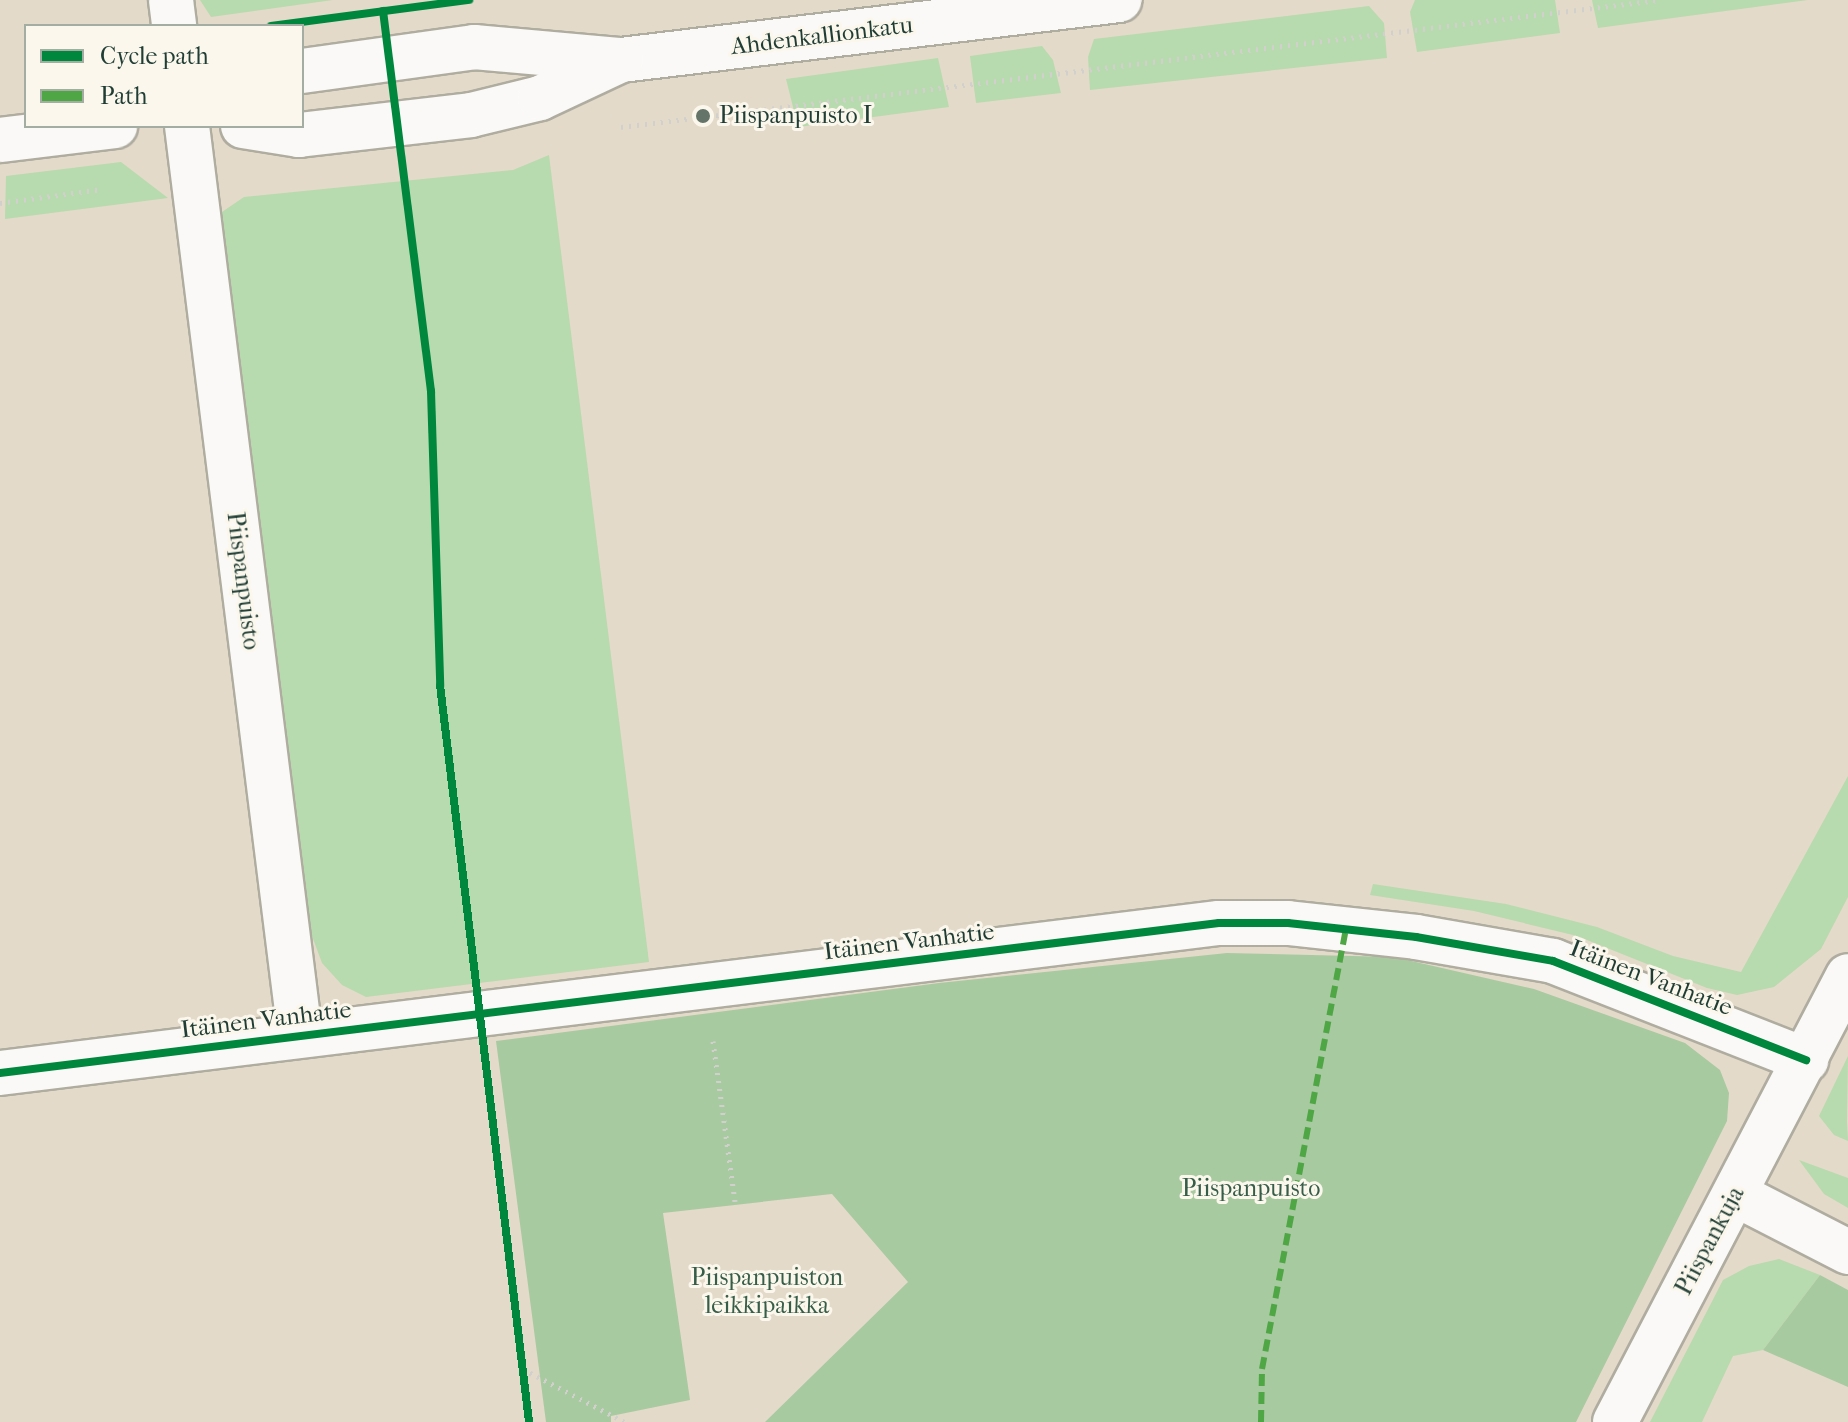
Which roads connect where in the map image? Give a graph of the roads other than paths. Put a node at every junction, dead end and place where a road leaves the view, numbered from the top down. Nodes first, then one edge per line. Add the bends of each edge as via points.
1 (171, 0) edge
2 (1119, 0) edge
3 (174, 24) edge
4 (621, 60) junction
5 (304, 71) edge
6 (99, 128) edge
7 (187, 128) edge
8 (255, 128) edge
9 (0, 140) edge
10 (1848, 976) edge
11 (300, 1035) junction
12 (1806, 1060) junction
13 (0, 1073) edge
14 (1735, 1194) junction
15 (1848, 1252) edge
16 (1615, 1422) edge

1 - 3 street
2 - 4 street, Ahdenkallionkatu
4 - 5 street, Ahdenkallionkatu via 474,47
4 - 8 street, Ahdenkallionkatu via 540,98 471,115 299,135
6 - 9 street
7 - 11 street, Piispanpuisto
10 - 12 street, Piispankuja
11 - 12 street, Itäinen Vanhatie via 1150,929 1288,923 1416,937 1553,961
11 - 13 street, Itäinen Vanhatie
12 - 14 street, Piispankuja
14 - 15 street
14 - 16 street, Piispankuja

